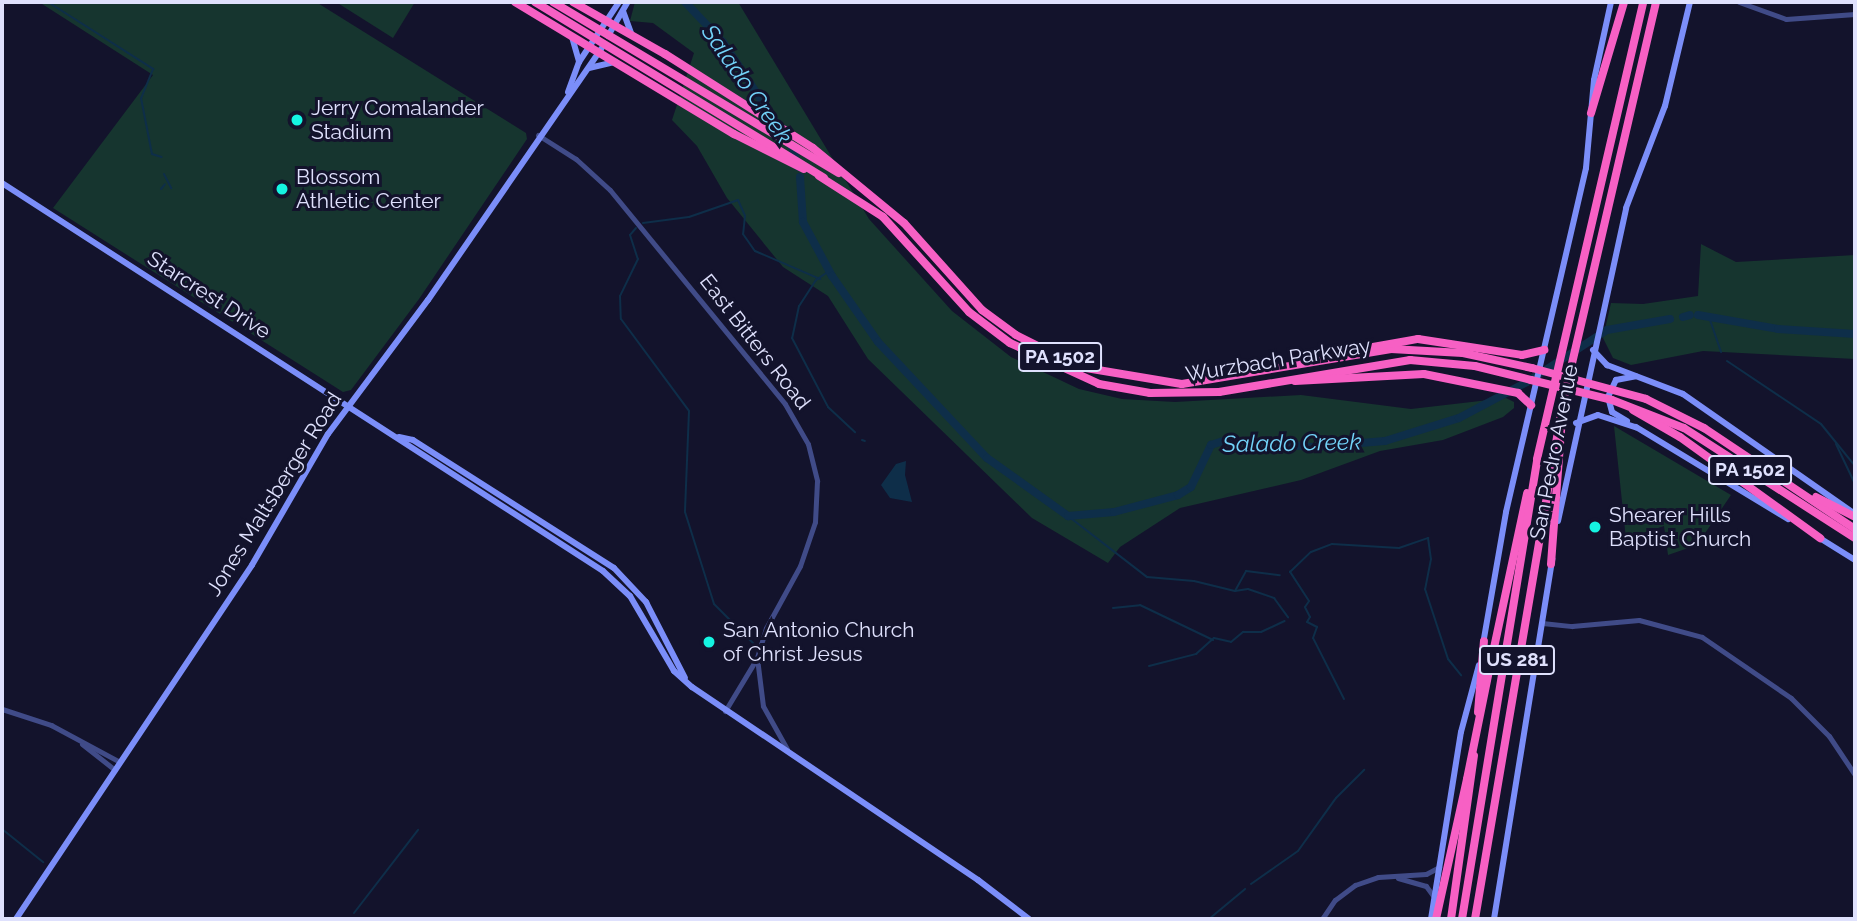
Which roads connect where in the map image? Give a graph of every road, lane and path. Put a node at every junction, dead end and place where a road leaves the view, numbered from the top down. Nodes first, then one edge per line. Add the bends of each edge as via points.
1 (515, 2) edge
2 (535, 2) edge
3 (553, 2) edge
4 (573, 2) edge
5 (628, 2) edge
6 (1611, 2) edge
7 (1624, 2) edge
8 (1643, 2) edge
9 (1656, 2) edge
10 (1690, 2) edge
11 (1739, 2) edge
12 (617, 5) edge
13 (589, 11) junction
14 (623, 11) junction
15 (1855, 14) edge
16 (606, 21) junction
17 (615, 26) junction
18 (632, 35) junction
19 (572, 37) junction
20 (589, 46) junction
21 (599, 52) junction
22 (579, 62) junction
23 (616, 62) junction
24 (587, 69) junction
25 (568, 92) junction
26 (1591, 113) junction
27 (538, 135) junction
28 (839, 173) junction
29 (824, 178) junction
30 (2, 183) edge
31 (1593, 349) junction
32 (1544, 350) junction
33 (1357, 352) junction
34 (1314, 376) junction
35 (1641, 376) junction
36 (1563, 402) junction
37 (349, 405) junction
38 (1531, 405) junction
39 (1640, 411) junction
40 (1576, 423) junction
41 (1636, 427) junction
42 (397, 437) junction
43 (1534, 474) junction
44 (1789, 483) junction
45 (1855, 515) edge
46 (1855, 528) edge
47 (1820, 538) junction
48 (1855, 538) edge
49 (1855, 560) edge
50 (1551, 564) junction
51 (634, 588) junction
52 (628, 593) junction
53 (1542, 623) junction
54 (660, 629) junction
55 (652, 632) junction
56 (1484, 641) junction
57 (757, 658) junction
58 (685, 680) junction
59 (2, 709) edge
60 (725, 711) junction
61 (74, 738) junction
62 (120, 762) junction
63 (114, 770) junction
64 (814, 772) junction
65 (1855, 775) edge
66 (1439, 867) junction
67 (1395, 877) junction
68 (1434, 900) junction
69 (16, 919) edge
70 (1029, 919) edge
71 (1322, 919) edge
72 (1433, 919) edge
73 (1451, 919) edge
74 (1462, 919) edge
75 (1475, 919) edge
76 (1494, 919) edge

1 - 19 highway
2 - 29 highway, Wurzbach Parkway / PA 1502, bridge
3 - 28 highway, Wurzbach Parkway / PA 1502, bridge
4 - 13 highway
5 - 14 main road, Jones Maltsberger Road
6 - 26 main road, San Pedro Avenue
7 - 26 highway
8 - 43 highway, US 281, bridge
9 - 36 highway, US 281
10 - 31 main road, San Pedro Avenue via 1665,106 1630,192
11 - 15 street via 1786,19
12 - 13 main road
12 - 16 main road, Jones Maltsberger Road
13 - 16 highway
13 - 19 highway via 591,22 585,32
14 - 17 main road, Jones Maltsberger Road
14 - 18 main road
16 - 17 highway
16 - 20 main road, Jones Maltsberger Road
17 - 18 highway
17 - 21 main road, Jones Maltsberger Road
18 - 28 highway, bridge via 813,148
19 - 20 highway
19 - 22 main road
20 - 21 highway
20 - 22 main road, Jones Maltsberger Road
21 - 23 highway
21 - 24 main road, Jones Maltsberger Road
22 - 25 main road, Jones Maltsberger Road
23 - 24 main road via 601,62
23 - 29 highway, bridge via 733,134
24 - 25 main road, Jones Maltsberger Road
25 - 27 main road, Jones Maltsberger Road
26 - 32 main road, San Pedro Avenue via 1586,168
27 - 37 main road, Jones Maltsberger Road via 428,300
27 - 57 street, East Bitters Road via 576,159 611,190 785,404 808,444 817,481 815,522 808,548 766,628
28 - 33 highway, Wurzbach Parkway / PA 1502 via 904,223 982,310 1027,341 1080,367 1182,384
29 - 34 highway, Wurzbach Parkway / PA 1502 via 883,217 969,312 1028,355 1062,371 1099,384 1150,393 1219,392
30 - 37 main road, Starcrest Drive
31 - 35 main road via 1605,364
31 - 40 main road, San Pedro Avenue
32 - 33 highway via 1522,355 1418,339
32 - 38 main road, San Pedro Avenue, bridge
33 - 44 highway, Wurzbach Parkway / PA 1502, bridge via 1463,353 1646,399 1693,422
34 - 38 highway via 1424,374 1518,393
34 - 39 highway, Wurzbach Parkway / PA 1502, bridge via 1393,361 1440,361 1612,400
35 - 41 main road via 1616,380 1608,397 1612,412
35 - 45 main road via 1683,394
36 - 50 highway via 1566,415 1552,516
36 - 75 highway, US 281
37 - 42 main road, Starcrest Drive
37 - 62 main road, Jones Maltsberger Road via 251,565
38 - 56 main road, San Pedro Avenue
39 - 47 highway
39 - 48 highway, Wurzbach Parkway / PA 1502 via 1684,428
40 - 41 main road via 1598,415
40 - 50 main road, San Pedro Avenue
41 - 47 main road
42 - 51 main road, Starcrest Drive via 414,440 543,521 614,568
42 - 52 main road, Starcrest Drive via 603,570
43 - 72 highway, bridge via 1510,557 1467,779
43 - 74 highway, US 281
44 - 45 highway
44 - 46 highway, Wurzbach Parkway / PA 1502
47 - 49 main road
50 - 53 main road, San Pedro Avenue
51 - 52 main road
51 - 54 main road, Starcrest Drive
52 - 55 main road, Starcrest Drive
53 - 65 street via 1572,626 1639,620 1702,637 1791,698 1829,736
53 - 76 main road, San Pedro Avenue
54 - 55 main road
54 - 58 main road, Starcrest Drive
55 - 58 main road, Starcrest Drive via 674,671
56 - 66 main road, San Pedro Avenue via 1461,732
56 - 73 highway via 1473,778
57 - 60 street
57 - 64 street via 759,691 768,721 785,747
58 - 60 main road, Starcrest Drive
59 - 61 street
60 - 64 main road, Starcrest Drive
61 - 62 street
61 - 63 street
62 - 63 main road, Jones Maltsberger Road
63 - 69 main road, Jones Maltsberger Road
64 - 70 main road
66 - 67 street via 1426,874
66 - 68 main road, San Pedro Avenue
67 - 68 street via 1428,887
67 - 71 street via 1355,885 1335,900
68 - 72 main road, San Pedro Avenue

